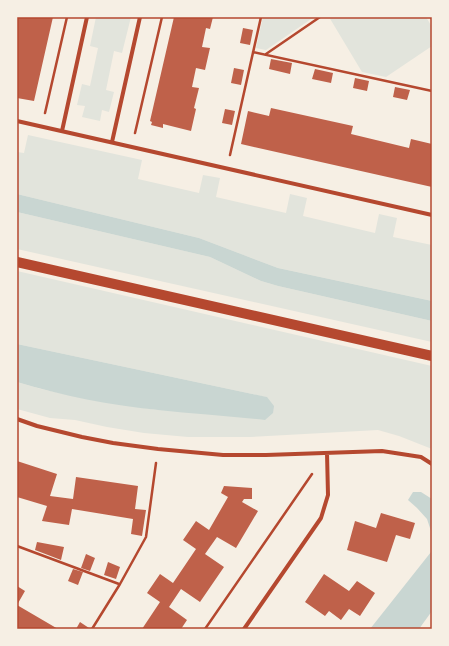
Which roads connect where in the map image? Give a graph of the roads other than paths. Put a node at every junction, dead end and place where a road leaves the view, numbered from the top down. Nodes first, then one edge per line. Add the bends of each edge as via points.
1 (87, 17) edge
2 (140, 17) edge
3 (17, 121) edge
4 (62, 131) junction
5 (112, 142) junction
6 (432, 215) edge
7 (17, 262) edge
8 (432, 356) edge
9 (17, 419) edge
10 (327, 453) junction
11 (432, 464) edge
12 (244, 629) edge

1 - 4 street
2 - 5 street
3 - 4 street
4 - 5 street
5 - 6 street
7 - 8 main road
9 - 10 street via 113,443 158,449 223,455
10 - 11 street via 382,451 420,458
10 - 12 street via 328,495 321,518

